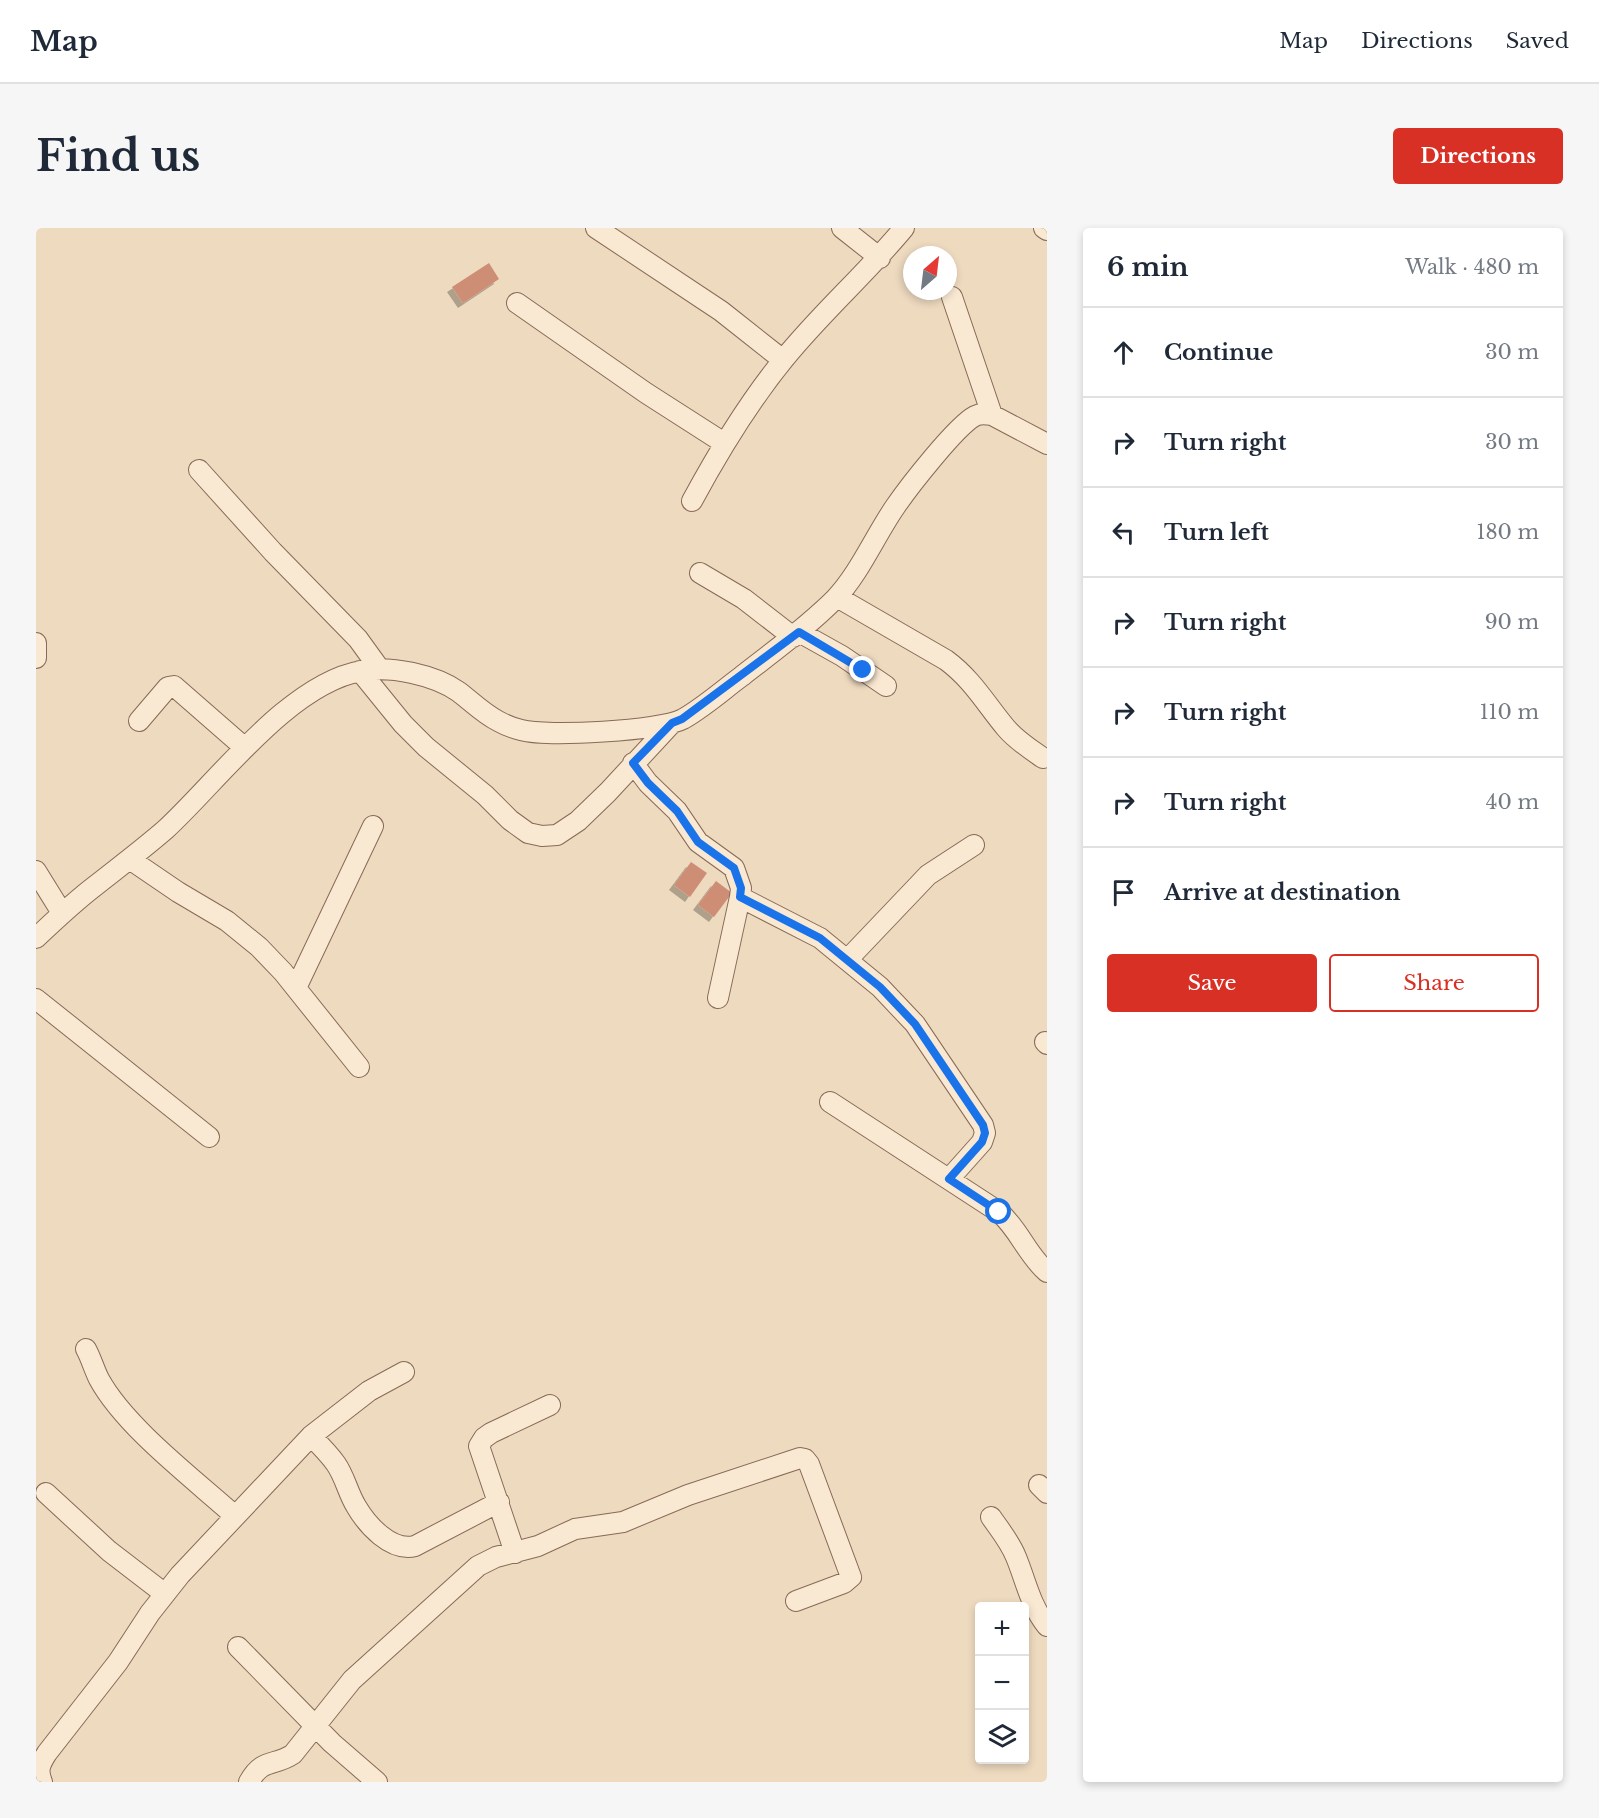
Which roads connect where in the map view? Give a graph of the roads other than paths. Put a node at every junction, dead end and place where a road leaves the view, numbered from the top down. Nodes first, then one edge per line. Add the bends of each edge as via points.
1 (596, 228) edge
2 (842, 228) edge
3 (904, 228) edge
4 (879, 258) junction
5 (953, 300) edge
6 (517, 303) dead end
7 (783, 360) junction
8 (992, 415) junction
9 (724, 442) junction
10 (1047, 444) edge
11 (199, 470) dead end
12 (692, 501) dead end
13 (700, 573) dead end
14 (837, 597) junction
15 (796, 634) junction
16 (36, 643) edge
17 (36, 658) edge
18 (379, 668) junction
19 (360, 671) junction
20 (886, 686) dead end
21 (139, 721) dead end
22 (672, 723) junction
23 (245, 748) junction
24 (1043, 758) dead end
25 (633, 763) junction
26 (374, 826) dead end
27 (974, 845) dead end
28 (131, 860) junction
29 (36, 872) edge
30 (740, 897) junction
31 (62, 913) junction
32 (36, 938) edge
33 (848, 959) junction
34 (296, 988) junction
35 (718, 998) dead end
36 (36, 999) edge
37 (359, 1066) dead end
38 (830, 1102) dead end
39 (208, 1137) dead end
40 (949, 1179) junction
41 (1047, 1272) edge
42 (86, 1349) dead end
43 (404, 1372) dead end
44 (550, 1405) dead end
45 (311, 1436) junction
46 (46, 1493) dead end
47 (499, 1502) junction
48 (236, 1516) junction
49 (991, 1516) dead end
50 (515, 1553) junction
51 (165, 1594) junction
52 (796, 1601) dead end
53 (1047, 1626) edge
54 (238, 1647) dead end
55 (316, 1726) junction
56 (41, 1749) edge
57 (42, 1782) edge
58 (249, 1782) edge
59 (377, 1782) edge

1 - 7 street via 721,311
2 - 4 street
3 - 4 street
4 - 7 street
5 - 8 street
6 - 9 street
7 - 9 street
8 - 10 street
8 - 14 street via 976,416 956,432 896,505
9 - 12 street
11 - 18 street via 358,639
13 - 15 street
14 - 15 street
14 - 24 street via 963,672 1007,729
15 - 20 street via 842,656
15 - 22 street
16 - 17 street
18 - 19 street
18 - 22 street via 444,683 497,720 522,730 620,730
19 - 23 street via 317,688
19 - 25 street via 426,747 528,833 557,835 578,821
21 - 23 street via 168,687 174,686
22 - 25 street
23 - 28 street
25 - 30 street via 677,811 698,842 734,868
26 - 34 street
27 - 33 street via 928,875
28 - 31 street
28 - 34 street via 241,931
29 - 31 street
30 - 33 street via 820,938
30 - 35 street
31 - 32 street
33 - 40 street via 915,1024 983,1125 982,1142
34 - 37 street
36 - 39 street
38 - 40 street
40 - 41 street via 1006,1218 1034,1260
42 - 48 street via 99,1379 118,1405 147,1437
43 - 45 street via 369,1391
44 - 47 street via 480,1442
45 - 47 street via 336,1464 367,1521 400,1547 415,1546
45 - 48 street
46 - 51 street via 109,1551
47 - 50 street
48 - 51 street
49 - 53 street via 1010,1543 1031,1600
50 - 52 street via 575,1528 623,1522 688,1495 800,1458 808,1464 851,1577
50 - 55 street via 488,1560 468,1575 352,1680
51 - 56 street via 118,1662
54 - 55 street
55 - 58 street via 293,1754 260,1767
55 - 59 street
56 - 57 street via 38,1773

